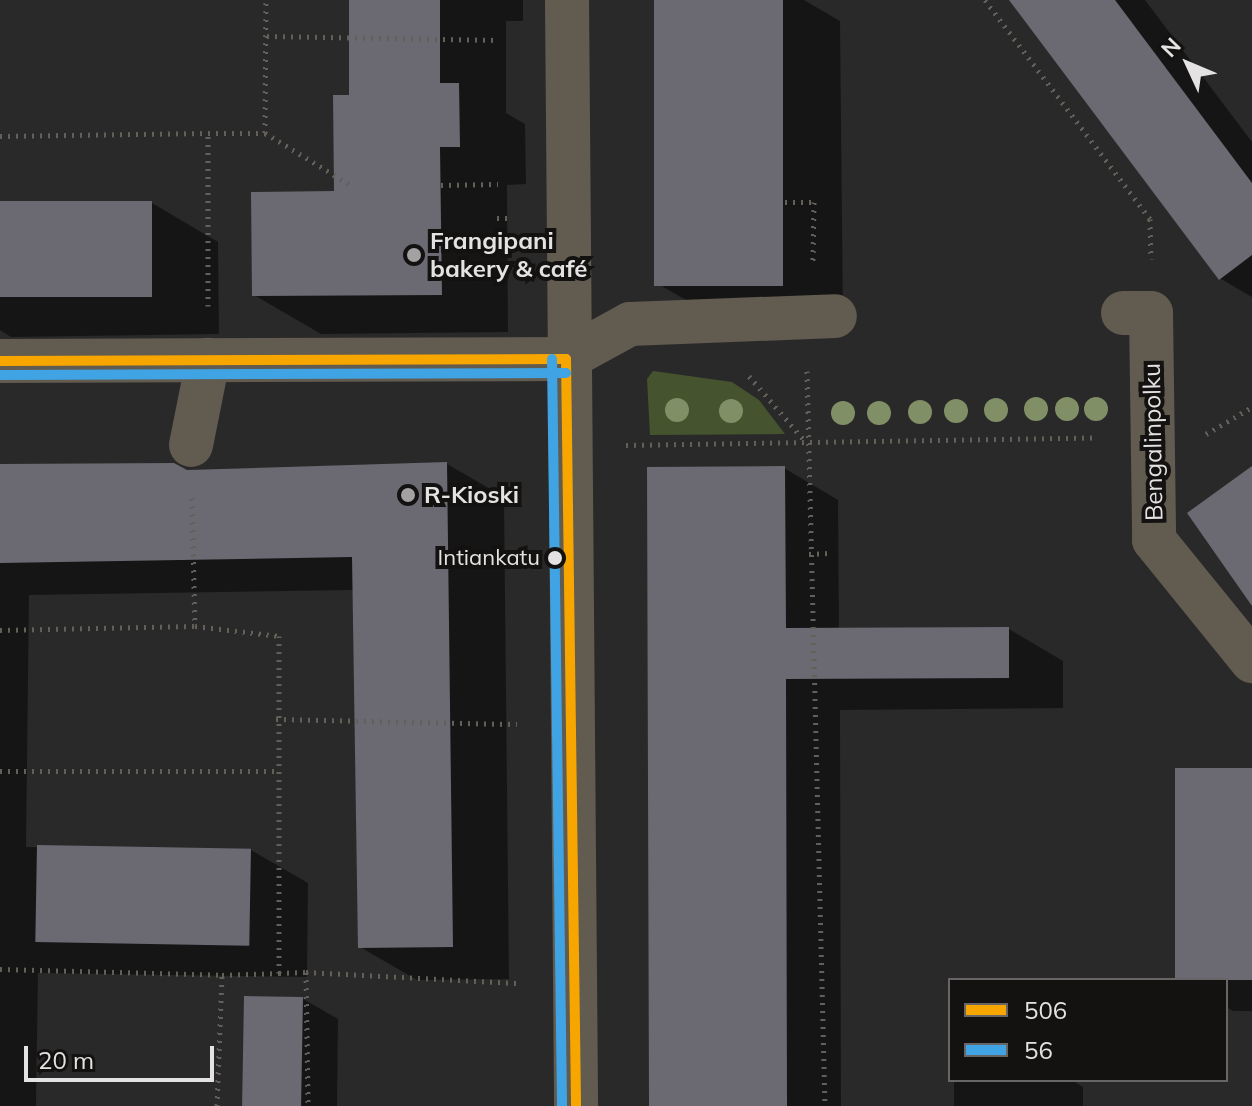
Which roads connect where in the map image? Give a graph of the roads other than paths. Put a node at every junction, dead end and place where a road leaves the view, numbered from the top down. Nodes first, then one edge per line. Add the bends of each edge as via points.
1 (567, 0) edge
2 (1137, 313) road end
3 (824, 315) road end
4 (566, 359) junction
5 (208, 360) junction
6 (0, 361) edge
7 (191, 445) road end
8 (1252, 661) edge
9 (576, 1106) edge

1 - 4 street
2 - 8 street, Bengalinpolku via 1154,540
3 - 4 street via 630,324
4 - 5 street
4 - 9 street
5 - 6 street
5 - 7 street

